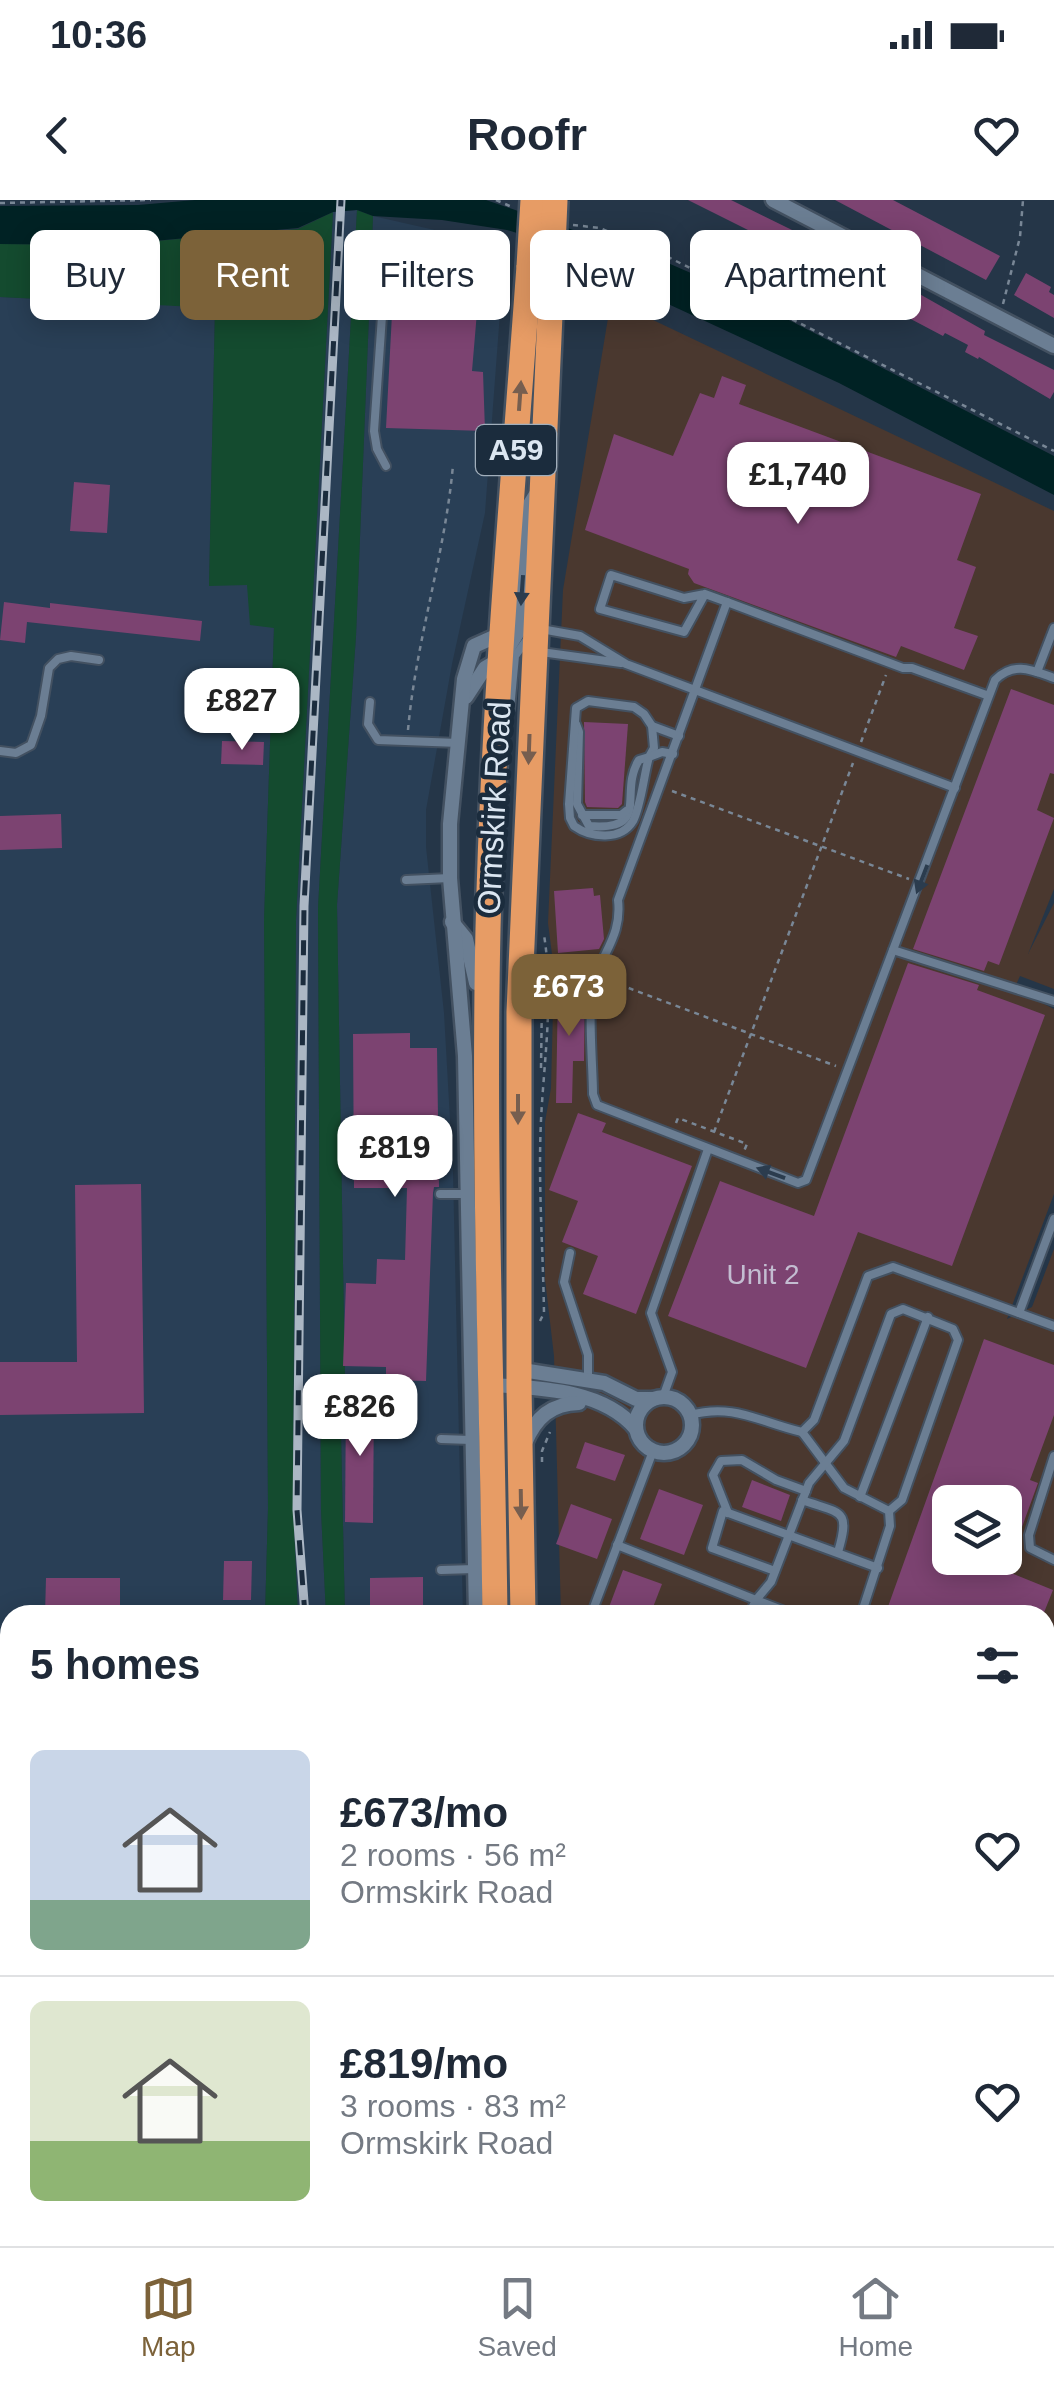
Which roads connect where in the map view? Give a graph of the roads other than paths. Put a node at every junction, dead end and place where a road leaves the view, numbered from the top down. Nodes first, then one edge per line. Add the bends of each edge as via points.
1 (772, 200) edge
2 (528, 205) edge
3 (533, 230) edge
4 (382, 320) edge
5 (537, 320) edge
6 (540, 320) edge
7 (1054, 346) edge
8 (386, 466) dead end
9 (704, 594) junction
10 (727, 602) junction
11 (1054, 628) edge
12 (518, 643) junction
13 (99, 660) dead end
14 (626, 664) junction
15 (1038, 672) junction
16 (1054, 678) edge
17 (694, 690) junction
18 (988, 696) junction
19 (370, 702) dead end
20 (464, 702) junction
21 (510, 714) dead end
22 (574, 715) junction
23 (652, 726) junction
24 (679, 736) junction
25 (459, 743) junction
26 (0, 751) edge
27 (672, 754) junction
28 (649, 757) junction
29 (956, 788) junction
30 (450, 878) junction
31 (406, 880) dead end
32 (452, 922) junction
33 (894, 950) junction
34 (1054, 1002) edge
35 (486, 1093) junction
36 (708, 1149) junction
37 (440, 1194) dead end
38 (468, 1194) junction
39 (1054, 1219) edge
40 (570, 1253) dead end
41 (1020, 1313) junction
42 (928, 1317) junction
43 (1054, 1326) edge
44 (519, 1377) junction
45 (588, 1379) junction
46 (490, 1385) junction
47 (658, 1398) junction
48 (605, 1404) junction
49 (690, 1416) junction
50 (636, 1429) junction
51 (802, 1432) junction
52 (441, 1440) dead end
53 (471, 1440) junction
54 (653, 1451) junction
55 (1054, 1456) edge
56 (531, 1461) junction
57 (823, 1463) junction
58 (804, 1495) junction
59 (860, 1497) junction
60 (889, 1511) junction
61 (728, 1513) junction
62 (789, 1534) junction
63 (617, 1545) junction
64 (838, 1552) junction
65 (1054, 1560) edge
66 (878, 1568) junction
67 (441, 1570) dead end
68 (475, 1570) junction
69 (775, 1571) junction
70 (756, 1600) junction
71 (476, 1605) edge
72 (495, 1605) edge
73 (524, 1605) edge
74 (595, 1605) edge
75 (754, 1605) edge
76 (769, 1605) edge
77 (865, 1605) edge

1 - 7 street
2 - 3 highway, Ormskirk Road / A59, bridge
4 - 8 lane via 374,432
12 -> 5 highway, Ormskirk Road / A59
6 -> 12 highway, Ormskirk Road / A59 via 542,485
9 - 9 lane via 684,632 600,609 612,575 684,598
9 - 10 lane
10 - 17 lane
10 - 18 lane
11 - 15 lane
12 - 14 lane
12 - 14 lane via 580,636
12 - 20 street via 485,668
12 - 20 street via 474,646
12 - 21 lane
12 - 35 highway, Ormskirk Road / A59 via 499,792
12 -> 44 highway, Ormskirk Road / A59
13 - 26 lane via 71,656 48,668 30,745 16,753
14 - 17 lane
15 - 16 lane
15 - 18 lane via 1006,671
17 - 24 lane
17 - 29 lane
18 - 29 lane
19 - 25 lane via 368,724 378,740
20 - 25 street
22 - 23 lane via 588,700 600,701 634,708
22 - 28 lane via 580,815 621,815 630,808 634,767
22 - 28 lane via 570,818 582,832 612,836 628,827
23 - 24 lane
23 - 28 lane
24 - 27 lane
25 - 30 street
27 - 28 lane
27 - 36 lane via 618,900 622,913 610,950 594,981 594,1101
29 -> 33 lane
30 - 31 lane
30 - 32 street
32 - 35 street via 472,956
32 - 38 street via 465,1056
33 - 34 lane
33 -> 36 lane via 803,1182
35 - 46 highway, Ormskirk Road / A59
36 - 47 lane via 650,1314 672,1372
37 - 38 lane
38 - 53 street
39 - 41 lane
40 - 45 lane via 564,1282 588,1355
41 - 43 lane
41 - 51 lane via 894,1268 868,1276 814,1420
42 - 57 lane via 904,1309 891,1314 844,1441
42 - 59 lane
42 - 60 lane via 954,1328 958,1340 902,1500
44 - 45 street
44 - 46 street
44 - 48 street
44 - 56 highway, Ormskirk Road / A59
45 - 47 street via 636,1399
46 - 72 highway, Ormskirk Road / A59
47 - 49 street via 680,1402
47 - 50 street via 639,1411
48 - 50 street
48 - 56 street via 561,1404 542,1415 534,1424
49 - 51 lane via 727,1409
49 - 54 street via 686,1442 671,1452
50 - 54 street
51 - 57 lane
52 - 53 lane
53 - 68 street
54 - 63 lane
55 - 65 lane via 1029,1535 1030,1548
56 -> 73 highway, Ormskirk Road / A59
57 - 58 lane
57 - 59 lane
58 - 61 lane via 742,1460 721,1461 712,1475
58 - 62 lane
58 - 64 lane via 844,1519
59 - 60 lane
60 - 66 lane
61 - 62 lane
61 - 69 lane via 712,1548
62 - 64 lane
62 - 69 lane
63 - 70 lane
63 - 74 lane
64 - 66 lane
66 - 77 lane
67 - 68 lane
68 - 71 street
69 - 70 lane
70 - 75 lane
70 - 76 lane

